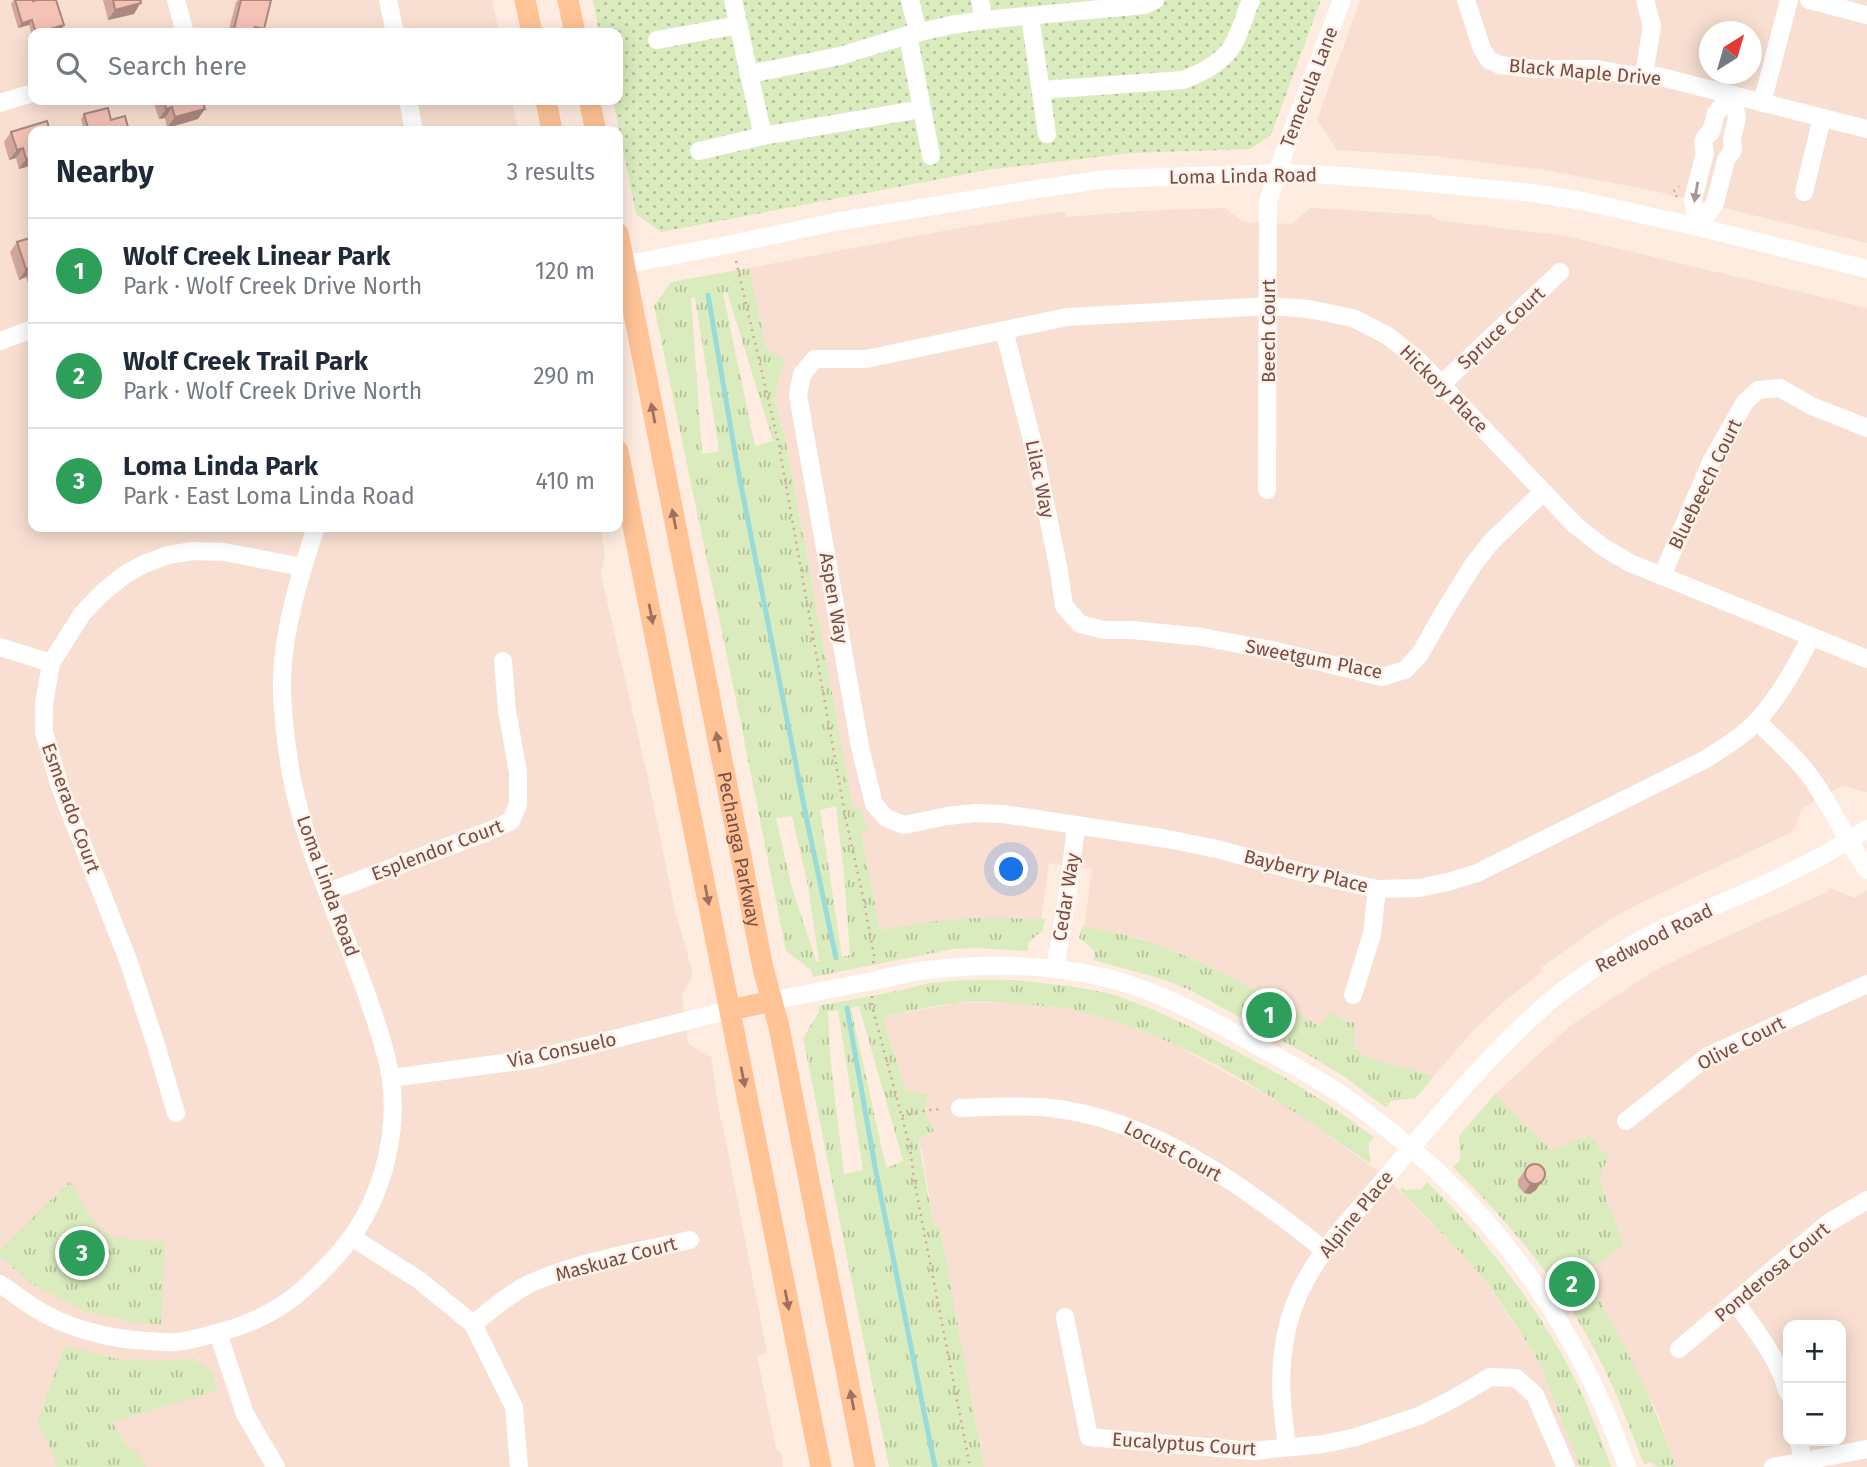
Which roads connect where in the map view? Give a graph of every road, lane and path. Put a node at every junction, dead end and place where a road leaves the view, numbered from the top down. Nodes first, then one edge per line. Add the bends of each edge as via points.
1 (176, 0) edge
2 (388, 0) edge
3 (525, 0) edge
4 (568, 0) edge
5 (733, 0) edge
6 (910, 0) edge
7 (980, 0) edge
8 (1155, 0) edge
9 (1251, 0) edge
10 (1342, 0) edge
11 (1466, 0) edge
12 (1645, 0) edge
13 (1789, 0) edge
14 (1809, 0) edge
15 (1040, 10) edge
16 (1867, 15) edge
17 (984, 20) junction
18 (738, 25) junction
19 (184, 28) edge
20 (394, 28) edge
21 (531, 28) edge
22 (574, 28) edge
23 (913, 34) junction
24 (657, 40) dead end
25 (749, 74) junction
26 (1644, 75) junction
27 (1041, 90) junction
28 (28, 95) edge
29 (1732, 95) junction
30 (0, 103) edge
31 (1762, 103) junction
32 (409, 105) edge
33 (547, 105) edge
34 (590, 105) edge
35 (922, 109) junction
36 (1822, 118) junction
37 (413, 126) edge
38 (551, 126) edge
39 (595, 126) edge
40 (1867, 129) edge
41 (1711, 132) junction
42 (1047, 134) dead end
43 (763, 136) junction
44 (1732, 139) junction
45 (699, 151) dead end
46 (1704, 153) junction
47 (931, 156) dead end
48 (1726, 160) junction
49 (1277, 173) junction
50 (1804, 192) dead end
51 (1698, 227) junction
52 (732, 244) junction
53 (623, 265) edge
54 (1867, 269) edge
55 (1560, 272) dead end
56 (623, 275) edge
57 (1269, 306) junction
58 (1004, 330) junction
59 (28, 331) edge
60 (0, 341) edge
61 (802, 374) joint
62 (1442, 384) junction
63 (1867, 428) edge
64 (623, 476) edge
65 (1267, 490) dead end
66 (1543, 492) junction
67 (314, 532) edge
68 (302, 567) junction
69 (1662, 576) junction
70 (1080, 624) joint
71 (1811, 637) junction
72 (0, 647) edge
73 (1867, 659) edge
74 (503, 661) dead end
75 (51, 663) junction
76 (1757, 721) junction
77 (886, 818) joint
78 (1076, 826) junction
79 (1867, 829) edge
80 (1848, 842) junction
81 (1867, 870) edge
82 (1377, 889) junction
83 (328, 892) junction
84 (1055, 969) junction
85 (872, 981) junction
86 (1867, 984) edge
87 (1353, 995) dead end
88 (772, 1001) junction
89 (730, 1010) junction
90 (391, 1078) junction
91 (960, 1108) joint
92 (176, 1113) dead end
93 (902, 1116) junction
94 (1626, 1121) dead end
95 (1411, 1148) junction
96 (1867, 1200) edge
97 (353, 1238) junction
98 (690, 1240) dead end
99 (1324, 1250) junction
100 (0, 1284) edge
101 (1736, 1303) junction
102 (1065, 1317) dead end
103 (473, 1324) junction
104 (218, 1333) junction
105 (1679, 1349) dead end
106 (1784, 1383) edge
107 (1800, 1446) edge
108 (1287, 1447) junction
109 (1867, 1449) edge
110 (1803, 1464) edge
111 (276, 1467) edge
112 (519, 1467) edge
113 (821, 1467) edge
114 (865, 1467) edge
115 (970, 1467) edge
116 (1566, 1467) edge
117 (1627, 1467) edge
118 (1773, 1467) edge

1 - 19 street
2 - 20 street
3 - 21 main road
4 - 22 main road
5 - 18 street
6 - 23 street
7 - 17 street
8 - 15 street via 1144,5
9 - 27 street via 1234,45 1203,73 1183,79
10 - 49 street, Temecula Lane
11 - 26 street, Black Maple Drive via 1482,50 1500,65
12 - 26 street via 1652,26
13 - 31 street
14 - 16 street
15 - 17 street
15 - 27 street
17 - 23 street
18 - 24 street
18 - 25 street
23 - 25 street via 840,56
23 - 35 street
25 - 43 street
26 - 29 street, Black Maple Drive
27 - 42 street
28 - 30 street
29 - 31 street, Black Maple Drive
29 - 41 street via 1716,113
29 - 44 street via 1737,118
31 - 36 street, Black Maple Drive
32 - 37 street
33 - 38 main road
34 - 39 main road
35 - 43 street
35 - 47 street
36 - 40 street, Black Maple Drive
36 - 50 street
41 - 44 street via 1723,131
41 - 46 street via 1703,142
43 - 45 street
44 - 48 street via 1733,150
46 - 48 street via 1714,161
46 -> 51 street via 1693,199
48 - 51 street via 1715,203
49 - 51 street, Loma Linda Road via 1533,193
49 - 52 street, Loma Linda Road via 1108,179 835,222
49 - 57 street, Beech Court via 1268,202
51 - 54 street, Loma Linda Road
52 - 53 street, Loma Linda Road
52 - 85 path via 778,441 874,955
55 - 62 street, Spruce Court
88 -> 56 main road, Pechanga Parkway
57 - 58 street, Hickory Place via 1067,317
57 - 62 street, Hickory Place via 1353,318 1388,336
57 - 65 street, Beech Court
58 - 61 street, Hickory Place via 866,359 815,359
58 - 70 street, Lilac Way via 1034,448 1064,606
59 - 60 street
61 - 77 street, Aspen Way via 797,395 860,747 874,804
62 - 66 street, Hickory Place
63 - 69 street, Bluebeech Court via 1780,388 1758,390 1745,402 1711,461
64 -> 89 main road
66 - 69 street, Hickory Place via 1603,547
66 - 70 street, Sweetgum Place via 1473,565 1420,654 1405,670 1382,677 1202,637
67 - 68 street, Loma Linda Road
68 - 75 street, Esmerado Court via 224,552 193,551 144,564 124,575 82,614
68 - 83 street, Loma Linda Road via 282,677 285,732 301,818
69 - 71 street, Hickory Place
71 - 73 street, Hickory Place
71 - 76 street, Bayberry Place
72 - 75 street
74 - 83 street, Esplendor Court via 518,772 518,804 511,821
75 - 92 street, Esmerado Court via 44,732 60,787 128,960
76 - 80 street via 1797,760
76 - 82 street, Bayberry Place via 1704,761 1477,873 1419,888
77 - 78 street, Bayberry Place via 904,825 947,816 1003,814
78 - 82 street, Bayberry Place via 1217,849
78 - 84 street, Cedar Way
79 - 80 street, Redwood Road
80 - 81 street
80 - 95 street, Redwood Road via 1632,945 1586,973 1544,1006 1475,1073
82 - 87 street via 1372,934
83 - 90 street, Loma Linda Road via 360,974
84 - 85 street via 977,966
84 - 95 street via 1129,984 1232,1031 1353,1103
85 - 88 street
85 - 93 path via 872,1006
86 - 94 street, Olive Court via 1708,1056
88 - 89 main road
114 -> 88 main road, Pechanga Parkway
89 - 90 street, Via Consuelo via 534,1059
89 -> 113 main road
90 - 97 street, Loma Linda Road via 393,1119 387,1156 377,1192
91 - 93 path
91 - 99 street, Locust Court via 1051,1108 1119,1123 1147,1134 1254,1196
93 - 115 path
95 - 99 street, Alpine Place
95 - 117 street via 1476,1211 1542,1296 1601,1400
96 - 101 street, Ponderosa Court via 1828,1223
97 - 103 street via 419,1280
97 - 104 street, Loma Linda Road via 295,1297 261,1319
98 - 103 street, Maskuaz Court via 579,1265 529,1284
99 - 108 street, Alpine Place via 1289,1320 1282,1357 1280,1393
100 - 104 street, Loma Linda Road via 35,1308 78,1328 129,1340 174,1342
101 - 105 street, Ponderosa Court
101 - 106 street via 1767,1345
102 - 108 street, Eucalyptus Court via 1089,1437 1253,1451
103 - 112 street via 514,1407
104 - 111 street via 245,1415
107 - 110 street
108 - 116 street, Eucalyptus Court via 1356,1437 1419,1416 1490,1377 1516,1378 1535,1395
109 - 110 street
110 - 118 street

